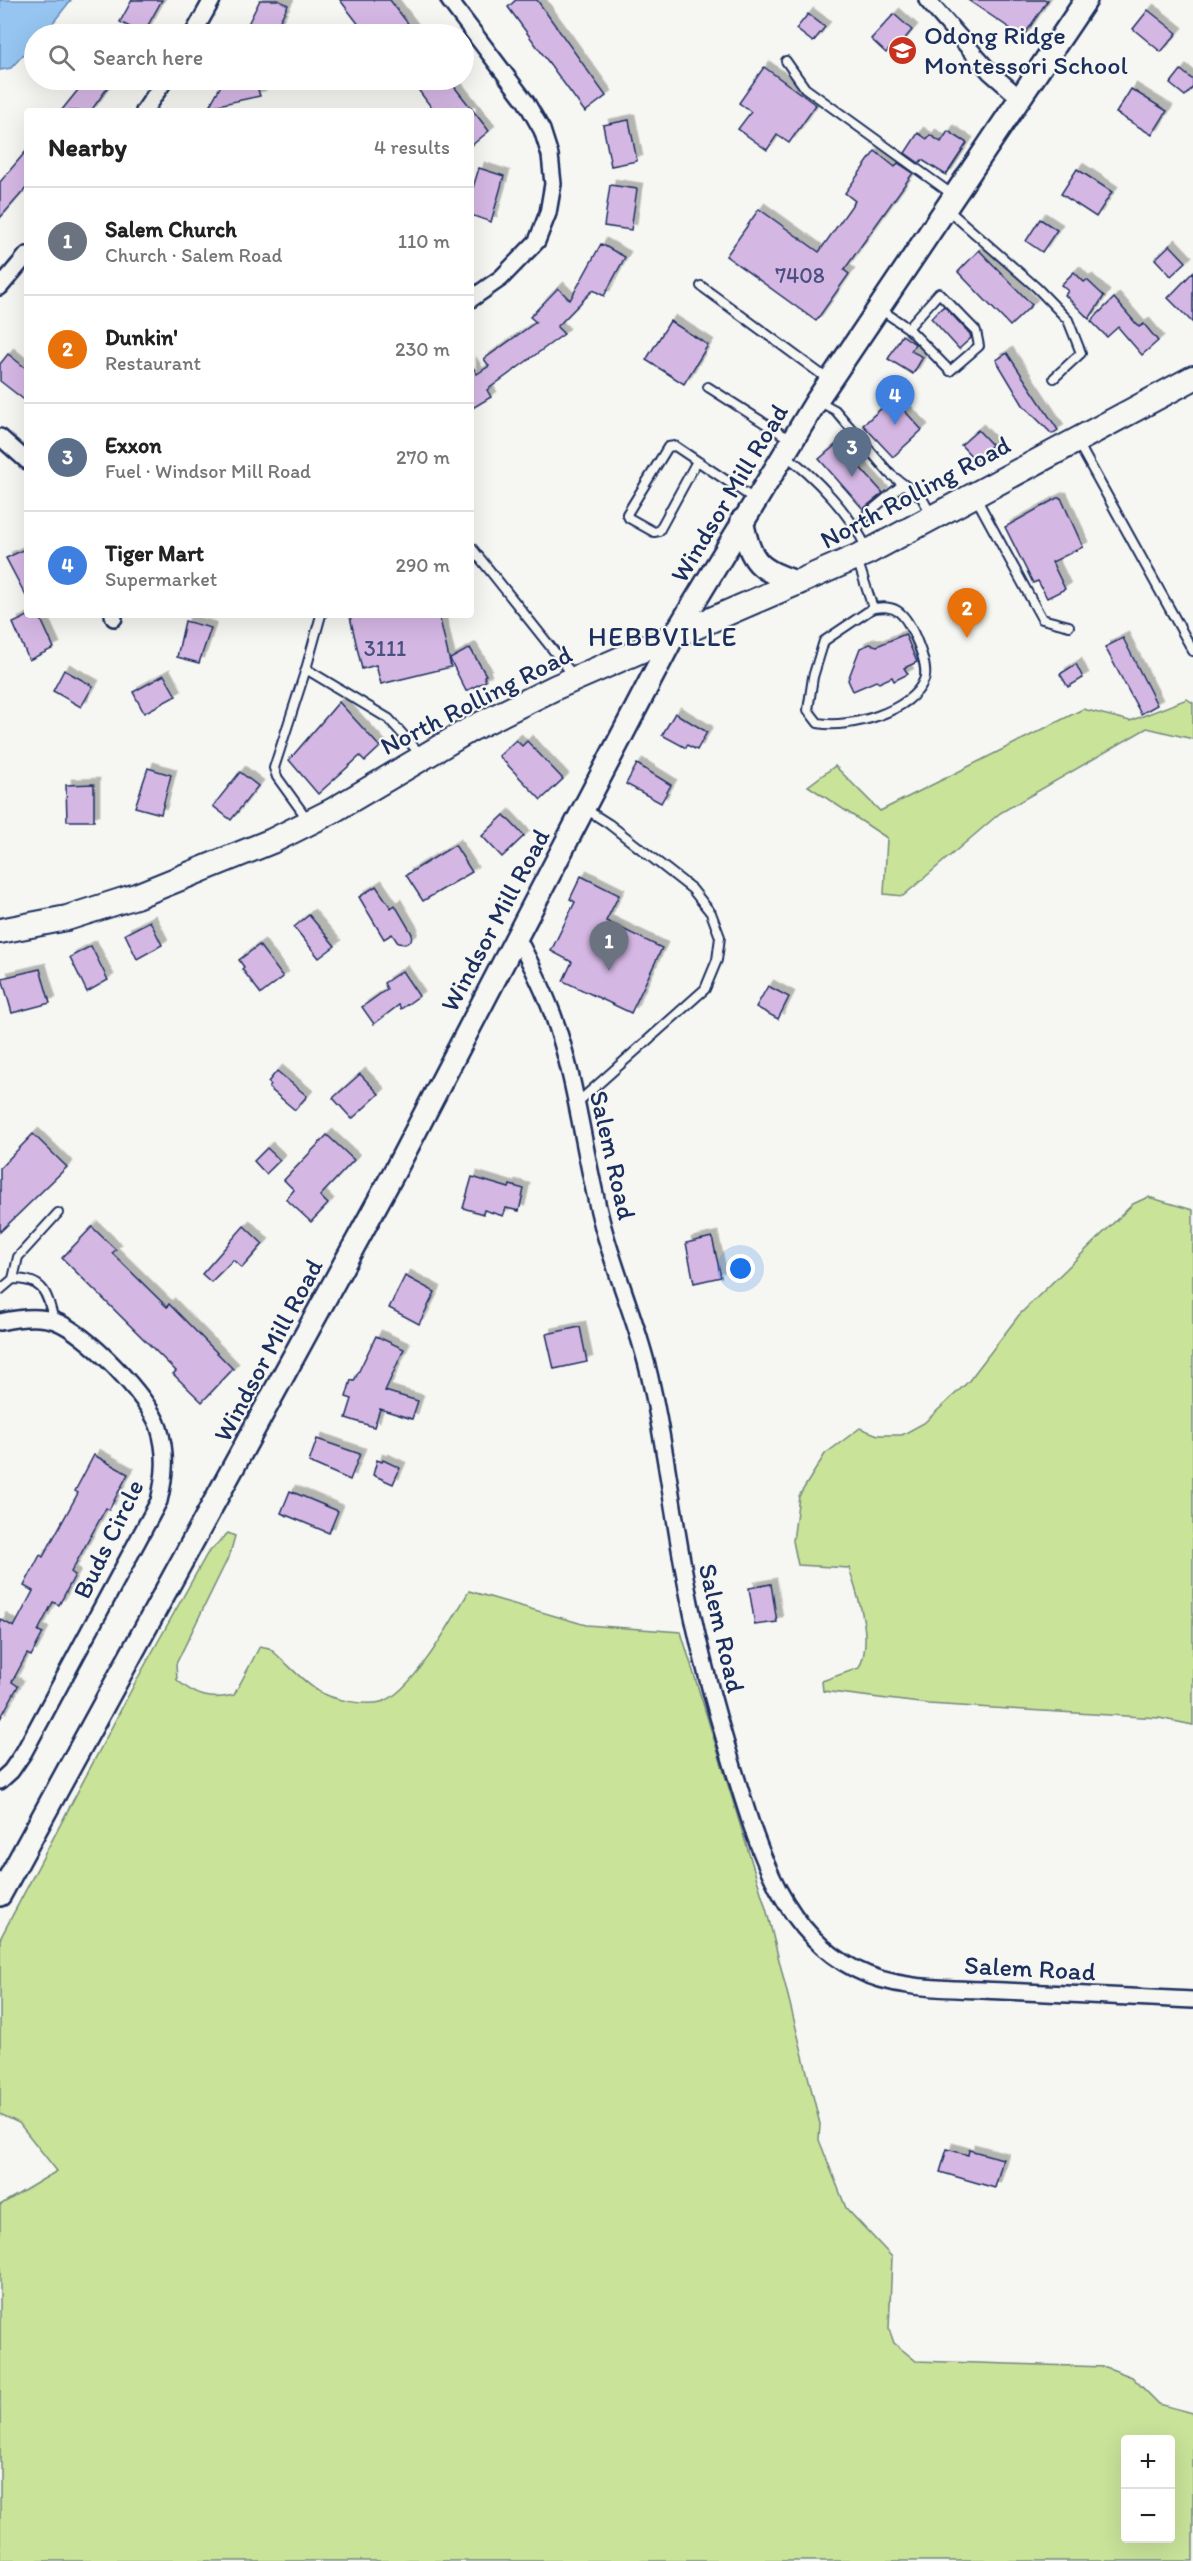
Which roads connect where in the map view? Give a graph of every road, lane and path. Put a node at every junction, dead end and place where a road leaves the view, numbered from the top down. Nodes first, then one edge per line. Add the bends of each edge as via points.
1 (212, 0) edge
2 (449, 0) edge
3 (927, 0) edge
4 (1086, 0) edge
5 (199, 24) edge
6 (467, 24) edge
7 (474, 33) edge
8 (786, 61) dead end
9 (158, 90) edge
10 (1020, 98) junction
11 (146, 108) edge
12 (950, 202) junction
13 (24, 259) edge
14 (701, 286) dead end
15 (0, 287) edge
16 (474, 297) edge
17 (879, 308) junction
18 (908, 328) junction
19 (1054, 378) dead end
20 (1193, 378) edge
21 (830, 381) junction
22 (708, 387) dead end
23 (817, 400) junction
24 (0, 437) edge
25 (1076, 439) junction
26 (788, 447) junction
27 (24, 458) edge
28 (697, 461) junction
29 (903, 484) junction
30 (974, 495) junction
31 (755, 500) junction
32 (933, 518) junction
33 (742, 520) junction
34 (858, 530) junction
35 (474, 551) edge
36 (862, 555) junction
37 (799, 583) junction
38 (873, 608) junction
39 (320, 618) edge
40 (1069, 626) dead end
41 (672, 639) junction
42 (1193, 651) edge
43 (306, 669) junction
44 (576, 679) junction
45 (423, 757) junction
46 (584, 808) junction
47 (309, 822) junction
48 (0, 931) edge
49 (517, 936) junction
50 (576, 1104) junction
51 (58, 1213) dead end
52 (13, 1279) junction
53 (0, 1290) edge
54 (54, 1321) junction
55 (0, 1322) edge
56 (0, 1781) edge
57 (0, 1895) edge
58 (1193, 2000) edge

1 - 5 street
2 - 6 street
3 - 10 street via 970,52
4 - 10 main road, Windsor Mill Road
7 - 16 street via 537,121 550,155 553,184 548,213 537,241 501,278
8 - 12 lane via 805,88
9 - 11 street
10 - 12 main road, Windsor Mill Road
12 - 17 main road, Windsor Mill Road
12 - 19 lane via 1068,320 1081,352
13 - 15 street
14 - 21 lane
17 - 18 lane
17 - 21 main road, Windsor Mill Road
18 - 18 lane via 950,372 979,346 976,331 939,293
20 - 25 main road, North Rolling Road
21 - 23 main road, Windsor Mill Road
22 - 26 lane
23 - 26 main road, Windsor Mill Road
23 - 29 lane via 835,410
24 - 27 street
25 - 30 main road, North Rolling Road
25 - 42 lane
26 - 31 main road, Windsor Mill Road
26 - 34 lane
28 - 28 lane via 675,446 668,447 627,514 629,518 659,531
28 - 31 lane
29 - 32 lane via 922,498
29 - 34 lane via 867,514
30 - 32 main road, North Rolling Road
30 - 40 lane via 1042,620
31 - 33 main road, Windsor Mill Road
32 - 36 main road, North Rolling Road
33 - 37 main road via 747,546 756,562 771,573
33 - 41 main road, Windsor Mill Road
34 - 36 lane
35 - 44 lane
36 - 37 main road, North Rolling Road
36 - 38 lane
37 - 41 main road, North Rolling Road
38 - 38 lane via 824,640 808,711 818,723 832,726 882,715 912,696 924,680 926,665 901,614 889,607
39 - 43 lane
41 - 44 main road, North Rolling Road
41 - 46 main road, Windsor Mill Road
43 - 45 lane via 389,718
43 - 47 lane via 274,768
44 - 45 main road, North Rolling Road via 471,729
45 - 47 main road, North Rolling Road
46 - 49 main road, Windsor Mill Road
46 - 50 lane via 692,890 711,913 720,937 717,960 705,988
47 - 48 main road, North Rolling Road via 136,896 67,918
49 - 50 street, Salem Road via 555,1019
49 - 57 main road, Windsor Mill Road via 267,1410
50 - 58 street, Salem Road via 604,1228 648,1367 709,1690 748,1814 772,1879 790,1911 830,1953 873,1977 931,1987
51 - 52 lane via 18,1257
52 - 53 lane
52 - 54 lane via 27,1279 40,1285 48,1296
54 - 55 street, Buds Circle via 31,1318
54 - 56 street, Buds Circle via 88,1342 149,1406 159,1428 165,1477 159,1501 24,1752

